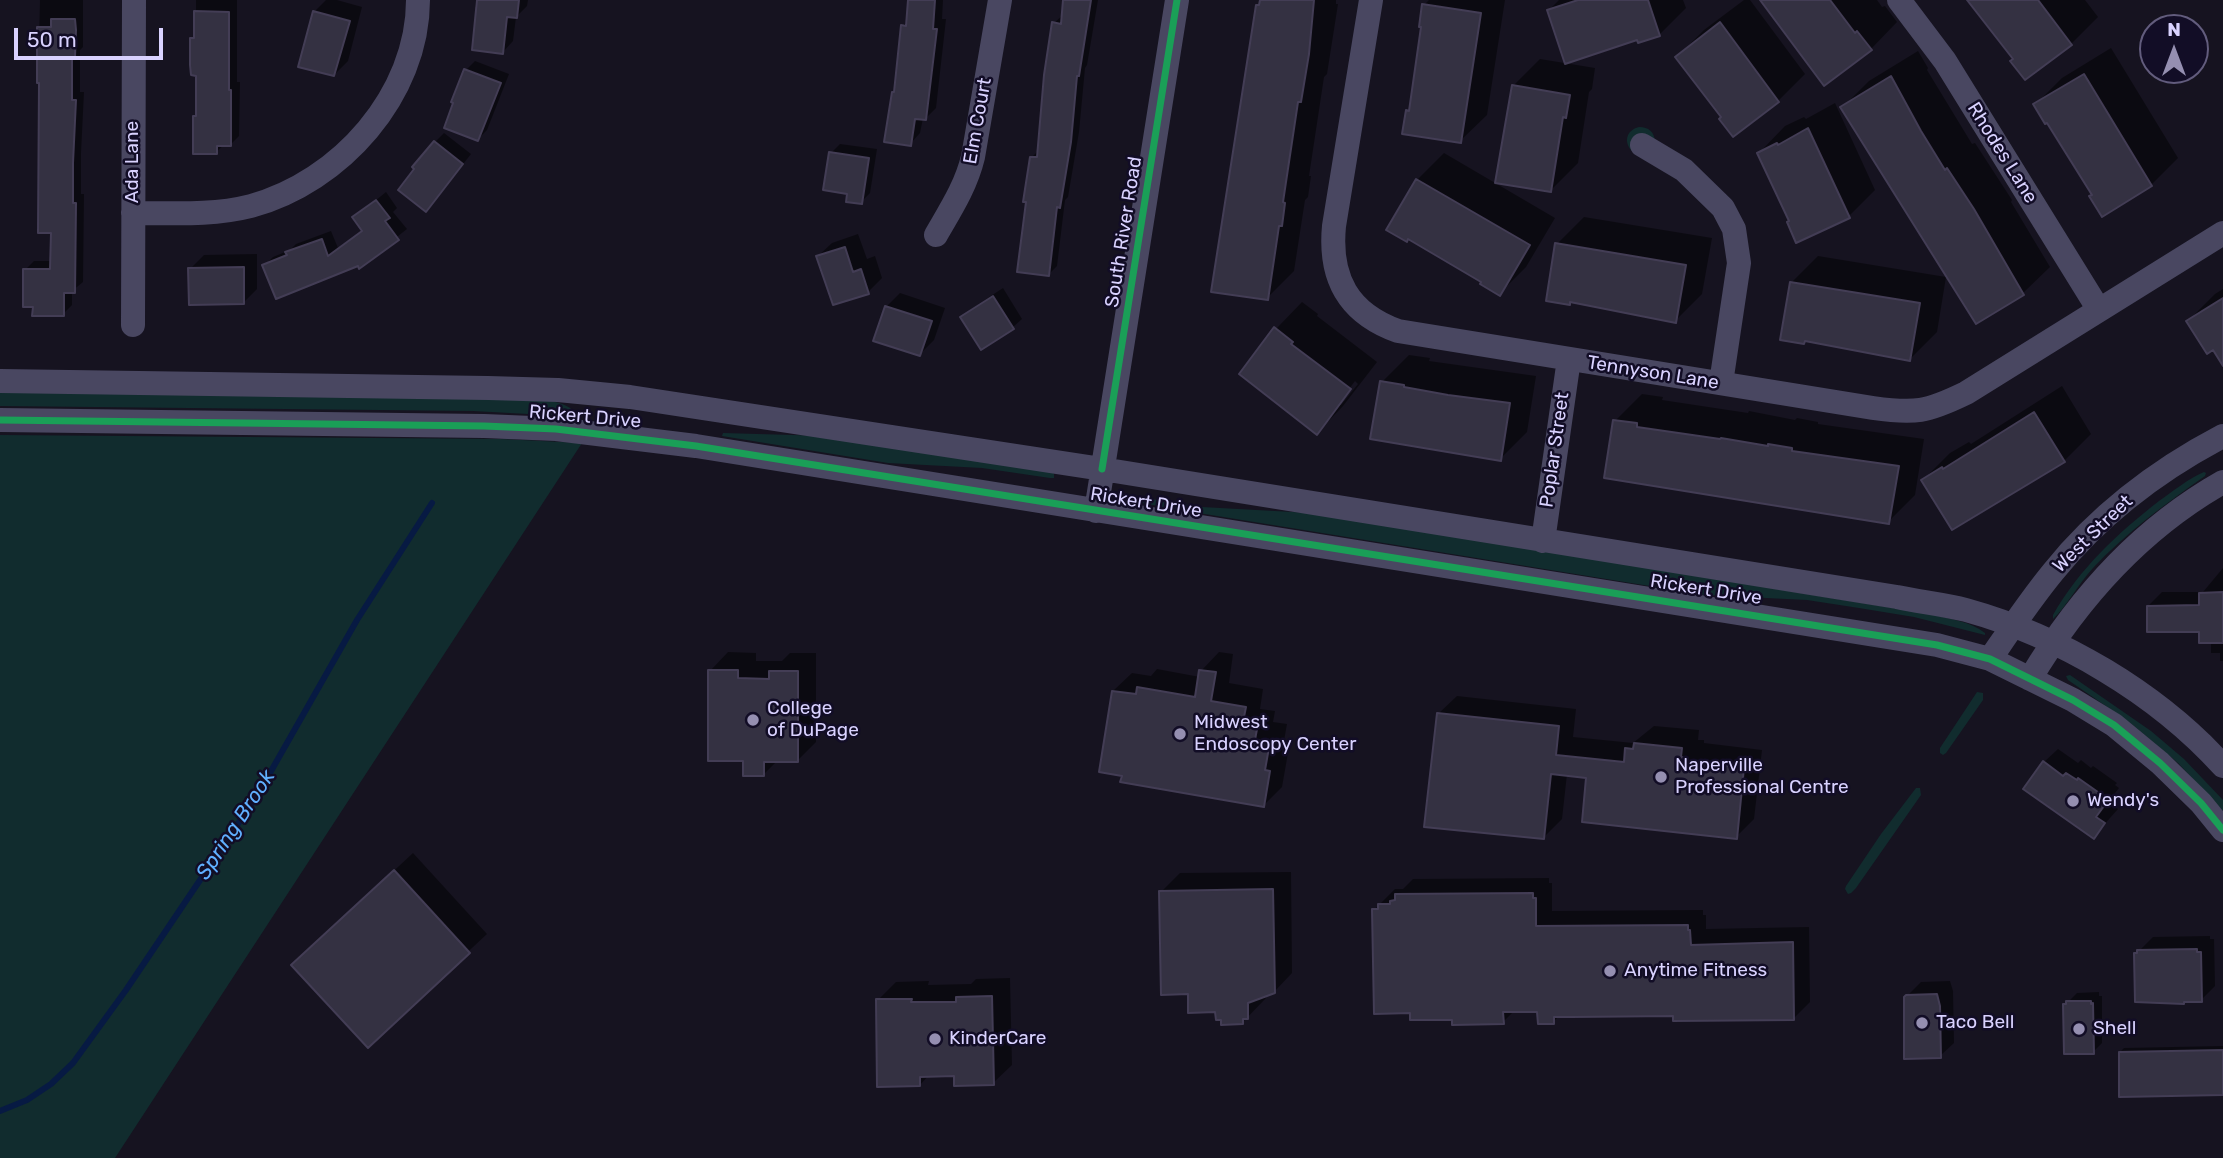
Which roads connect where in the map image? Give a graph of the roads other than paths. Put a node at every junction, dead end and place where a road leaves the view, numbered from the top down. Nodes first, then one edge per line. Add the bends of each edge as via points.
1 (134, 0) edge
2 (418, 0) edge
3 (1000, 0) edge
4 (1177, 0) edge
5 (1371, 0) edge
6 (1899, 0) edge
7 (1642, 145) dead end
8 (133, 213) junction
9 (2223, 233) edge
10 (936, 235) dead end
11 (2099, 310) junction
12 (133, 324) dead end
13 (1569, 359) junction
14 (0, 381) edge
15 (1721, 383) junction
16 (0, 420) edge
17 (2223, 436) edge
18 (1102, 469) junction
19 (2223, 482) edge
20 (1096, 511) junction
21 (1543, 541) junction
22 (2013, 626) junction
23 (2052, 642) junction
24 (1990, 659) junction
25 (2030, 679) junction
26 (2223, 766) edge
27 (2223, 830) edge

1 - 8 street, Ada Lane
2 - 8 street via 410,50 399,80 383,110 335,162 296,189 249,206 202,213
3 - 10 street, Elm Court via 968,178
4 - 18 street, South River Road
5 - 13 street, Tennyson Lane via 1334,226 1332,257 1343,288 1362,312 1384,327
6 - 11 street, Rhodes Lane via 1945,61
7 - 15 street via 1684,170 1723,208 1734,229 1739,263
8 - 12 street, Ada Lane
9 - 11 street, Tennyson Lane
11 - 15 street, Tennyson Lane via 1966,393 1923,411 1873,408
13 - 15 street, Tennyson Lane
13 - 21 street, Poplar Street
14 - 18 street, Rickert Drive via 558,390 703,407
16 - 20 street, Rickert Drive via 556,429 696,446
17 - 22 street, West Street via 2167,469 2114,509 2054,571
18 - 20 street, South River Road
18 - 21 street, Rickert Drive
19 - 23 street, West Street via 2143,537 2088,594
20 - 24 street, Rickert Drive via 1854,630
21 - 22 street, Rickert Drive via 1897,597 1966,610
22 - 23 street, Rickert Drive
22 - 24 street, West Street
23 - 25 street, West Street
23 - 26 street, Rickert Drive via 2091,662 2155,706
24 - 25 street, Rickert Drive
25 - 27 street, Rickert Drive via 2114,725 2160,763

